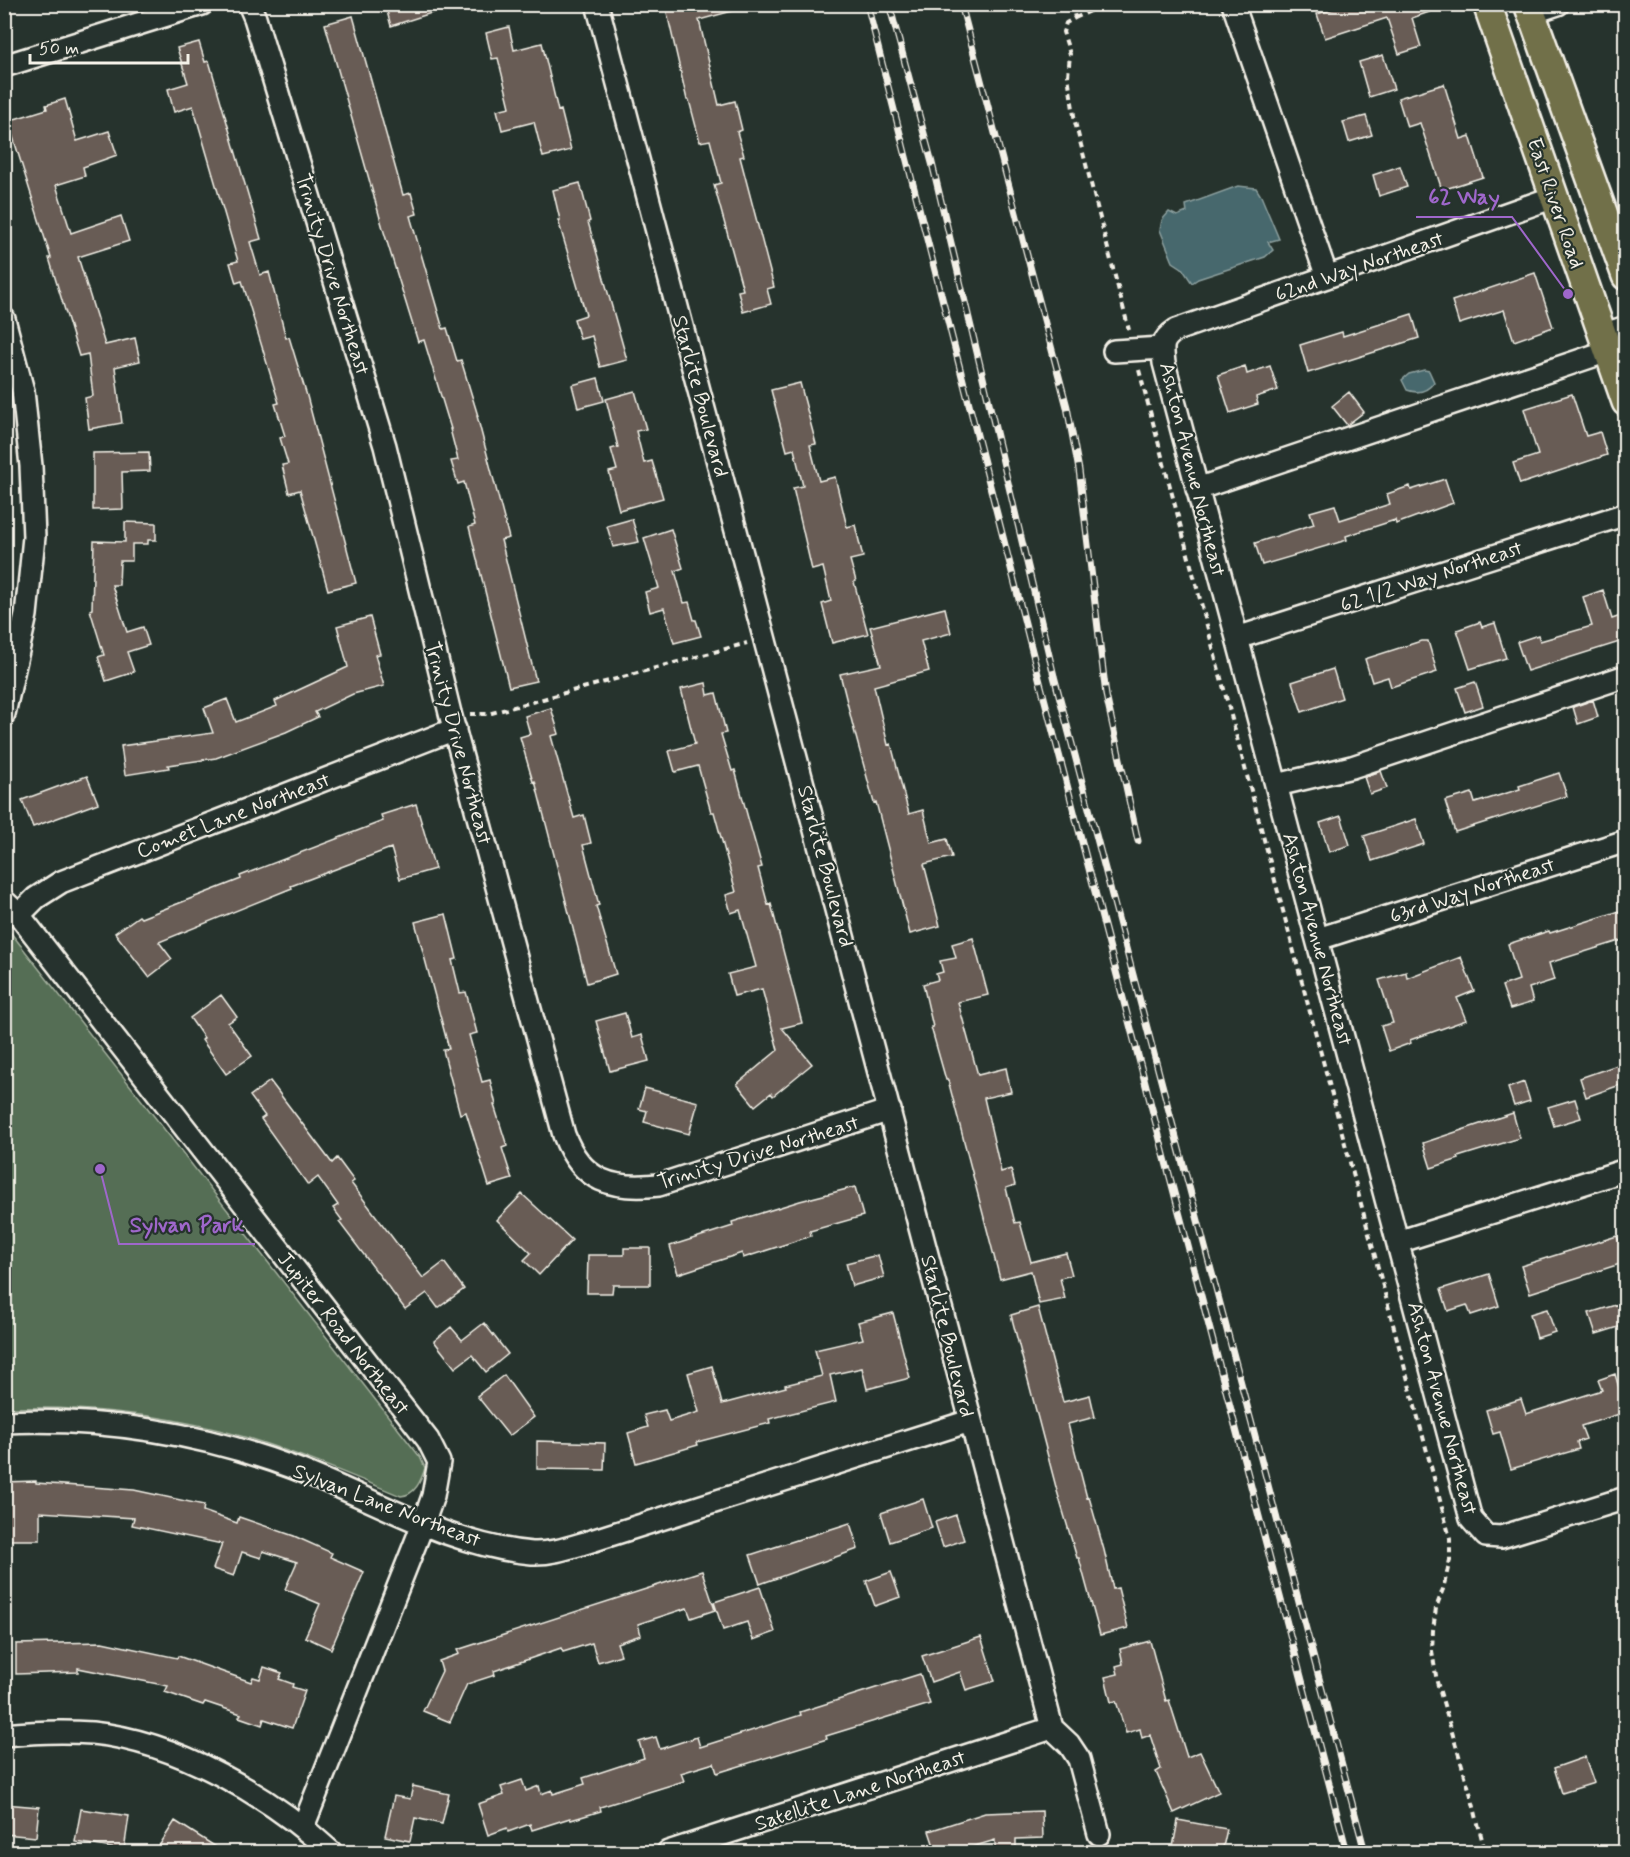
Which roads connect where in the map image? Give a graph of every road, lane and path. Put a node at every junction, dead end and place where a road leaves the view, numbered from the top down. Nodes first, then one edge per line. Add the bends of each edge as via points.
1 (202, 4) edge
2 (249, 4) edge
3 (597, 4) edge
4 (1072, 4) edge
5 (1233, 4) edge
6 (1487, 4) edge
7 (1557, 4) edge
8 (1095, 9) dead end
9 (1530, 9) edge
10 (1075, 18) junction
11 (4, 66) edge
12 (1554, 197) junction
13 (1626, 276) edge
14 (1327, 277) junction
15 (4, 319) edge
16 (1612, 338) edge
17 (1164, 342) junction
18 (1124, 350) junction
19 (1626, 402) edge
20 (1197, 489) junction
21 (1626, 514) edge
22 (765, 638) junction
23 (1237, 638) junction
24 (1626, 676) edge
25 (4, 714) edge
26 (452, 721) junction
27 (1277, 785) junction
28 (1626, 841) edge
29 (12, 908) edge
30 (1318, 939) junction
31 (890, 1110) junction
32 (1626, 1170) edge
33 (1398, 1242) junction
34 (970, 1421) junction
35 (4, 1422) edge
36 (1626, 1497) edge
37 (423, 1524) junction
38 (1052, 1728) junction
39 (4, 1735) edge
40 (303, 1827) junction
41 (1099, 1834) dead end
42 (331, 1852) edge
43 (668, 1852) edge
44 (1485, 1852) edge

1 - 11 street
2 - 26 street, Trinity Drive Northeast via 385,446
3 - 22 street, Starlite Boulevard
4 - 10 path
5 - 14 street
6 - 12 main road, East River Road
7 - 9 street
8 - 10 path
9 - 13 main road, East River Road
10 - 18 path via 1066,23 1062,32 1070,54 1071,100
12 - 14 street, 62nd Way Northeast
12 - 16 main road, East River Road
14 - 17 street, 62nd Way Northeast via 1176,330
15 - 25 street via 22,391 34,537 26,615
16 - 19 main road, East River Road
16 - 20 street
17 - 18 street, 62nd Way Northeast
17 - 20 street, Ashton Avenue Northeast via 1164,363
18 - 44 path via 1450,1538 1450,1560 1436,1608 1432,1651 1437,1682
20 - 23 street, Ashton Avenue Northeast
21 - 23 street, 62 1/2 Way Northeast
22 - 26 path
22 - 31 street, Starlite Boulevard
23 - 27 street, Ashton Avenue Northeast
24 - 27 street via 1352,767
26 - 29 street, Comet Lane Northeast via 61,882
26 - 31 street, Trinity Drive Northeast via 564,1135 571,1154 586,1171 608,1184 632,1188 659,1185
27 - 30 street, Ashton Avenue Northeast
28 - 30 street, 63rd Way Northeast
29 - 37 street, Jupiter Road Northeast via 428,1440 439,1462
30 - 33 street, Ashton Avenue Northeast
31 - 34 street, Starlite Boulevard
32 - 33 street
33 - 36 street, Ashton Avenue Northeast via 1471,1519 1486,1536 1501,1537
34 - 37 street, Sylvan Lane Northeast via 558,1551 533,1553 505,1548
34 - 38 street, Starlite Boulevard
35 - 37 street, Sylvan Lane Northeast via 78,1423 186,1435 293,1468
37 - 40 street, Jupiter Road Northeast
38 - 41 street via 1070,1744 1078,1759
38 - 43 street, Satellite Lane Northeast
39 - 40 street via 43,1731 94,1734 142,1744 183,1757 224,1777
40 - 42 street

